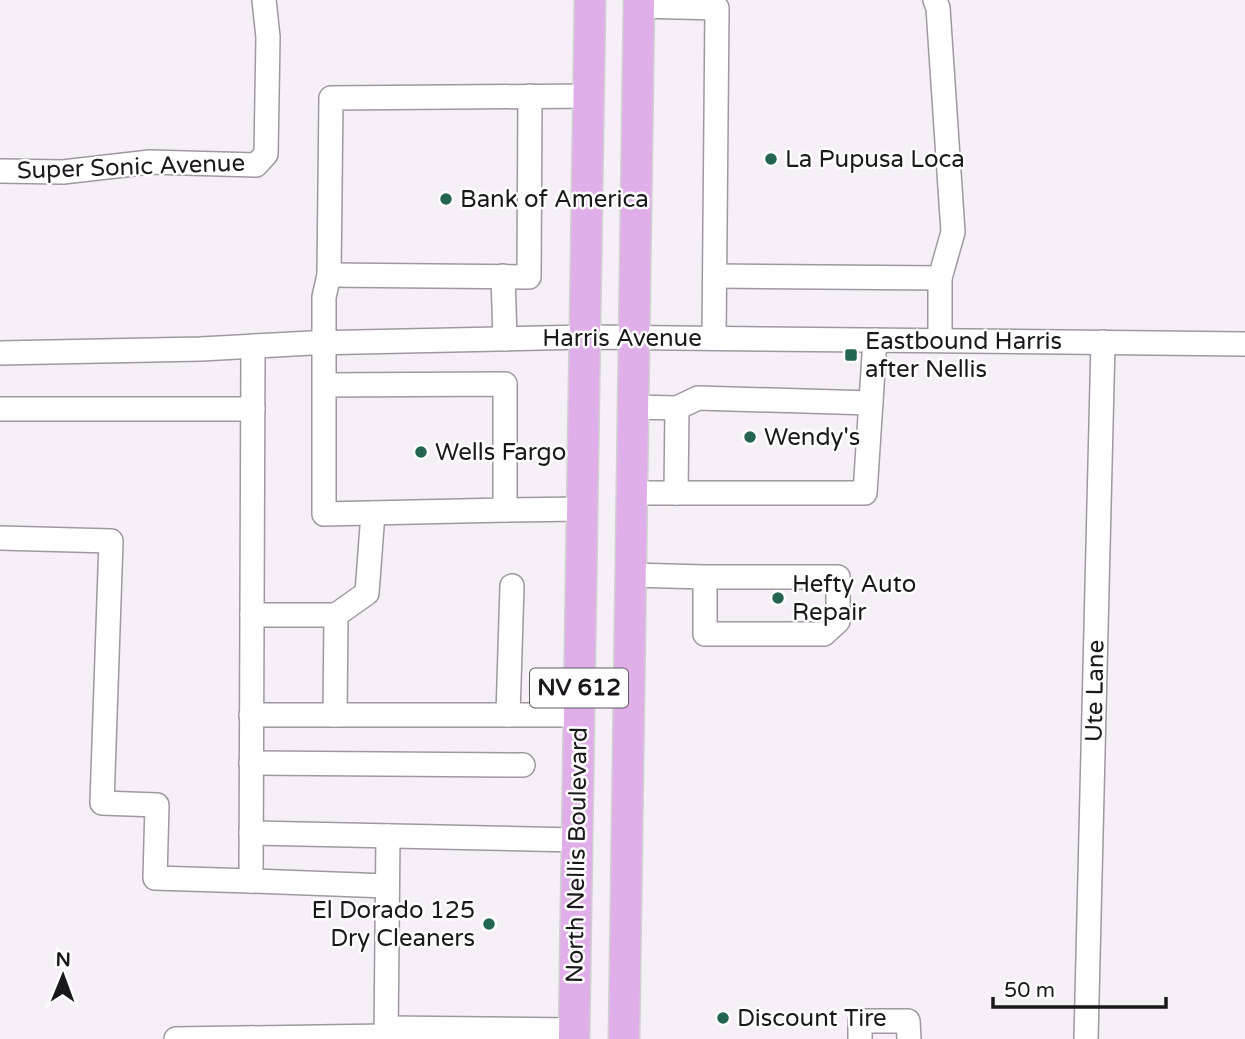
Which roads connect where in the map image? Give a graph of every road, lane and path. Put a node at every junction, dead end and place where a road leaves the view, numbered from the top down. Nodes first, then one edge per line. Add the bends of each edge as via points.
1 (264, 0) edge
2 (590, 0) edge
3 (935, 0) edge
4 (639, 3) edge
5 (717, 4) edge
6 (530, 96) junction
7 (589, 96) junction
8 (0, 171) edge
9 (328, 275) junction
10 (503, 276) junction
11 (715, 276) junction
12 (940, 278) junction
13 (585, 337) junction
14 (634, 337) junction
15 (714, 338) junction
16 (505, 339) junction
17 (875, 340) junction
18 (940, 340) junction
19 (324, 342) junction
20 (1103, 342) junction
21 (1245, 344) edge
22 (253, 346) junction
23 (0, 353) edge
24 (324, 385) junction
25 (871, 403) junction
26 (634, 407) junction
27 (677, 408) junction
28 (0, 409) edge
29 (253, 409) junction
30 (632, 493) junction
31 (676, 493) junction
32 (582, 509) junction
33 (505, 510) junction
34 (373, 513) junction
35 (0, 538) edge
36 (631, 575) junction
37 (705, 577) junction
38 (512, 586) dead end
39 (252, 615) junction
40 (336, 615) junction
41 (251, 715) junction
42 (335, 715) junction
43 (508, 715) junction
44 (579, 715) junction
45 (251, 763) junction
46 (523, 765) dead end
47 (251, 833) junction
48 (388, 836) junction
49 (577, 840) junction
50 (251, 881) junction
51 (387, 886) junction
52 (386, 1034) edge
53 (574, 1035) edge
54 (176, 1039) edge
55 (624, 1039) edge
56 (860, 1039) edge
57 (909, 1039) edge
58 (1086, 1039) edge

1 - 8 street, Super Sonic Avenue via 268,37 266,154 256,165 150,162 63,172
2 - 7 main road, North Nellis Boulevard / NV 612
3 - 12 street via 953,232
4 - 5 street
4 - 14 main road, North Nellis Boulevard / NV 612
5 - 11 street
6 - 7 street
6 - 9 street via 331,98
6 - 10 street via 529,277
7 - 13 main road, North Nellis Boulevard / NV 612
9 - 10 street
9 - 19 street
10 - 16 street
11 - 12 street
11 - 15 street
12 - 18 street
13 - 14 street, Harris Avenue
13 - 16 street, Harris Avenue
13 - 32 main road, North Nellis Boulevard / NV 612
14 - 15 street, Harris Avenue
14 - 26 main road, North Nellis Boulevard / NV 612
15 - 17 street, Harris Avenue
16 - 19 street, Harris Avenue
17 - 18 street, Harris Avenue
17 - 25 street
18 - 20 street, Harris Avenue
19 - 22 street, Harris Avenue
19 - 24 street
20 - 21 street, Harris Avenue
20 - 58 street, Ute Lane
22 - 23 street, Harris Avenue
22 - 29 street
24 - 33 street via 505,384
24 - 34 street via 324,514
25 - 27 street via 698,398
25 - 31 street via 865,494
26 - 27 street
26 - 30 main road, North Nellis Boulevard / NV 612
27 - 31 street
28 - 29 street
29 - 39 street
30 - 31 street
30 - 36 main road, North Nellis Boulevard / NV 612
32 - 33 street
32 - 44 main road, North Nellis Boulevard / NV 612
33 - 34 street
34 - 40 street via 367,593
35 - 50 street via 111,541 102,803 158,805 155,878
36 - 37 street
36 - 55 main road, North Nellis Boulevard / NV 612
37 - 37 street via 705,634 824,634 838,621 838,577
38 - 43 street
39 - 40 street
39 - 41 street
40 - 42 street
41 - 42 street
41 - 45 street
42 - 43 street
43 - 44 street
44 - 49 main road, North Nellis Boulevard / NV 612
45 - 46 street
45 - 47 street
47 - 48 street
47 - 50 street
48 - 49 street
48 - 51 street
49 - 53 main road, North Nellis Boulevard / NV 612
50 - 51 street
51 - 52 street
52 - 53 street
52 - 54 street
56 - 57 street via 860,1020 908,1021

